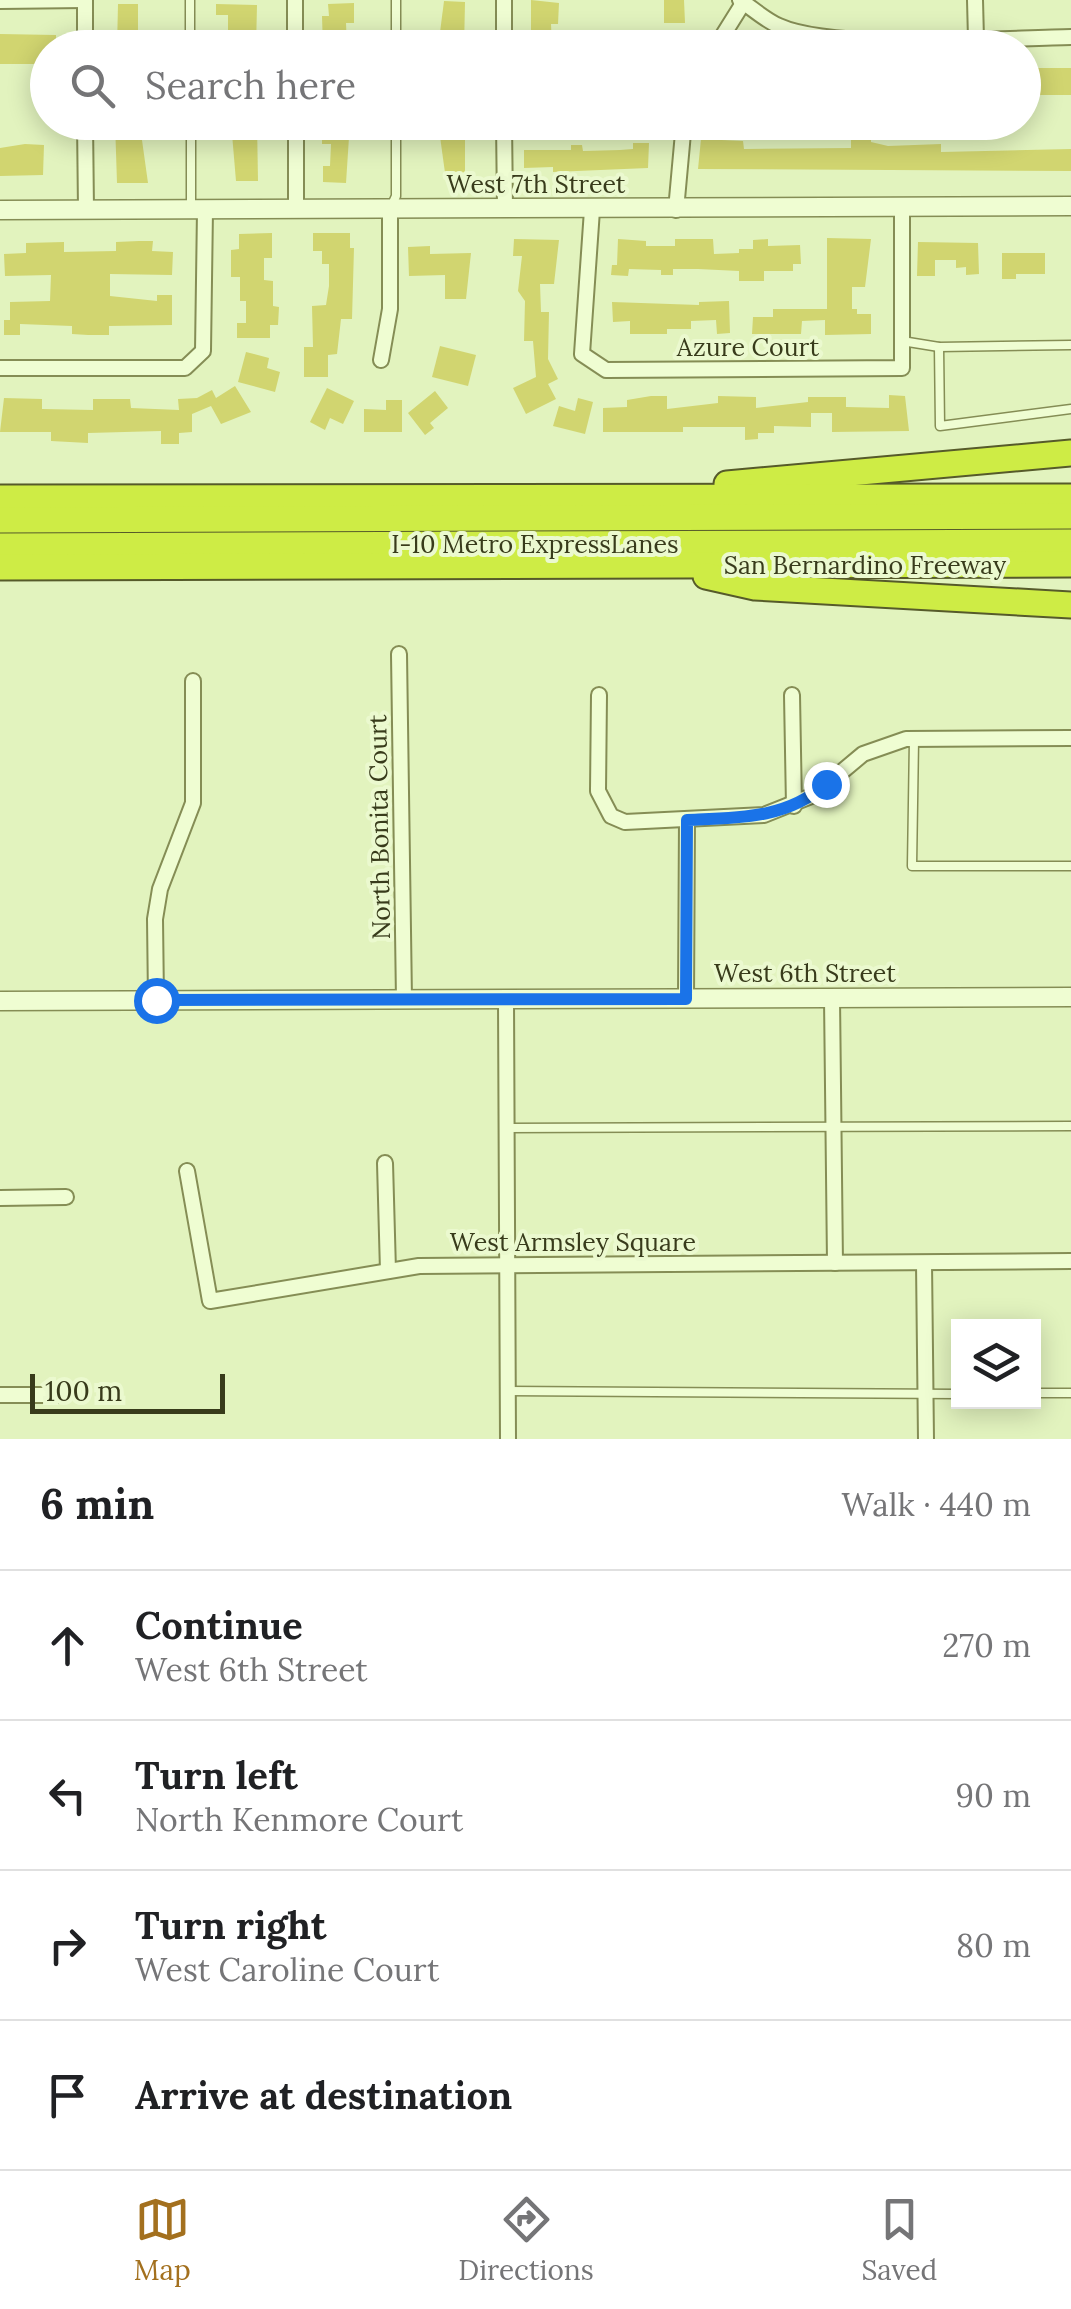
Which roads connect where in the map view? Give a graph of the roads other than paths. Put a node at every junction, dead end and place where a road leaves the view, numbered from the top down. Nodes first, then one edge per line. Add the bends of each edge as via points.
1 (85, 0) edge
2 (190, 0) edge
3 (295, 0) edge
4 (396, 0) edge
5 (504, 0) edge
6 (976, 0) edge
7 (0, 1) edge
8 (743, 1) edge
9 (85, 30) edge
10 (190, 30) edge
11 (295, 30) edge
12 (396, 30) edge
13 (504, 30) edge
14 (726, 30) edge
15 (797, 30) edge
16 (976, 30) edge
17 (1071, 37) edge
18 (1041, 38) edge
19 (85, 140) edge
20 (192, 140) edge
21 (296, 140) edge
22 (396, 140) edge
23 (504, 140) edge
24 (682, 140) edge
25 (902, 206) junction
26 (1071, 206) edge
27 (296, 208) junction
28 (390, 208) junction
29 (505, 209) junction
30 (0, 210) edge
31 (86, 210) junction
32 (198, 210) junction
33 (592, 210) junction
34 (676, 210) junction
35 (902, 341) junction
36 (1071, 345) edge
37 (938, 347) junction
38 (382, 360) dead end
39 (0, 368) edge
40 (1071, 410) edge
41 (1071, 453) edge
42 (1071, 497) edge
43 (0, 498) edge
44 (603, 498) junction
45 (1071, 516) edge
46 (0, 520) edge
47 (1071, 542) edge
48 (0, 546) edge
49 (1071, 564) edge
50 (657, 565) junction
51 (0, 568) edge
52 (1071, 604) edge
53 (399, 654) dead end
54 (194, 681) dead end
55 (599, 695) dead end
56 (792, 695) dead end
57 (914, 738) junction
58 (1071, 738) edge
59 (794, 806) junction
60 (687, 820) junction
61 (1071, 866) edge
62 (1071, 997) edge
63 (832, 998) junction
64 (686, 999) junction
65 (0, 1000) edge
66 (156, 1000) junction
67 (404, 1000) junction
68 (506, 1000) junction
69 (1071, 1126) edge
70 (506, 1128) junction
71 (834, 1129) junction
72 (385, 1163) dead end
73 (186, 1172) dead end
74 (66, 1197) dead end
75 (0, 1198) edge
76 (1071, 1261) edge
77 (835, 1263) junction
78 (924, 1263) junction
79 (507, 1265) junction
80 (388, 1271) junction
81 (507, 1391) junction
82 (1071, 1392) edge
83 (1041, 1393) edge
84 (926, 1394) junction
85 (951, 1394) edge
86 (0, 1396) edge
87 (64, 1396) dead end
88 (508, 1439) edge
89 (926, 1439) edge

1 - 7 street
1 - 9 street
2 - 10 lane
3 - 11 street
4 - 12 lane
5 - 13 street
6 - 16 street
8 - 14 street
8 - 15 street via 780,27
17 - 18 street
19 - 31 street
20 - 32 lane
21 - 27 street
22 - 28 lane
23 - 29 street
24 - 34 street
25 - 26 street, West 7th Street
25 - 34 street, West 7th Street
25 - 35 street
27 - 28 street, West 7th Street
27 - 32 street, West 7th Street
28 - 29 street, West 7th Street
28 - 38 street via 390,309
29 - 33 street, West 7th Street
30 - 31 street, West 7th Street
31 - 32 street, West 7th Street
32 - 39 street via 203,350 196,362 185,368
33 - 34 street, West 7th Street
33 - 35 street, Azure Court via 582,354 596,366 902,368
35 - 37 lane
36 - 37 lane
37 - 40 lane via 940,426
41 - 44 highway
42 - 44 highway
43 - 44 highway
45 - 46 highway, I-10 Metro ExpressLanes
47 - 48 highway, I-10 Metro ExpressLanes
49 - 50 highway, San Bernardino Freeway
50 - 51 highway, San Bernardino Freeway
50 - 52 highway via 755,587
53 - 67 street, North Bonita Court
54 - 66 street via 193,803 160,889
55 - 60 street via 603,806 625,822
56 - 59 street
57 - 58 street
57 - 59 street via 863,754
57 - 61 lane via 912,866
59 - 60 street via 764,816
60 - 64 street
62 - 63 street, West 6th Street
63 - 64 street, West 6th Street
63 - 71 street
64 - 68 street, West 6th Street
65 - 66 street, West 6th Street
66 - 67 street, West 6th Street
67 - 68 street, West 6th Street
68 - 70 street
69 - 71 lane
70 - 71 lane
70 - 79 street
71 - 77 street
72 - 80 street
73 - 80 street, West Armsley Square via 210,1302
74 - 75 street
76 - 78 street, West Armsley Square
77 - 78 street, West Armsley Square
77 - 79 street, West Armsley Square
78 - 84 street
79 - 80 street, West Armsley Square
79 - 81 street
81 - 84 lane
81 - 88 street
82 - 83 lane
84 - 85 lane
84 - 89 street
86 - 87 street

